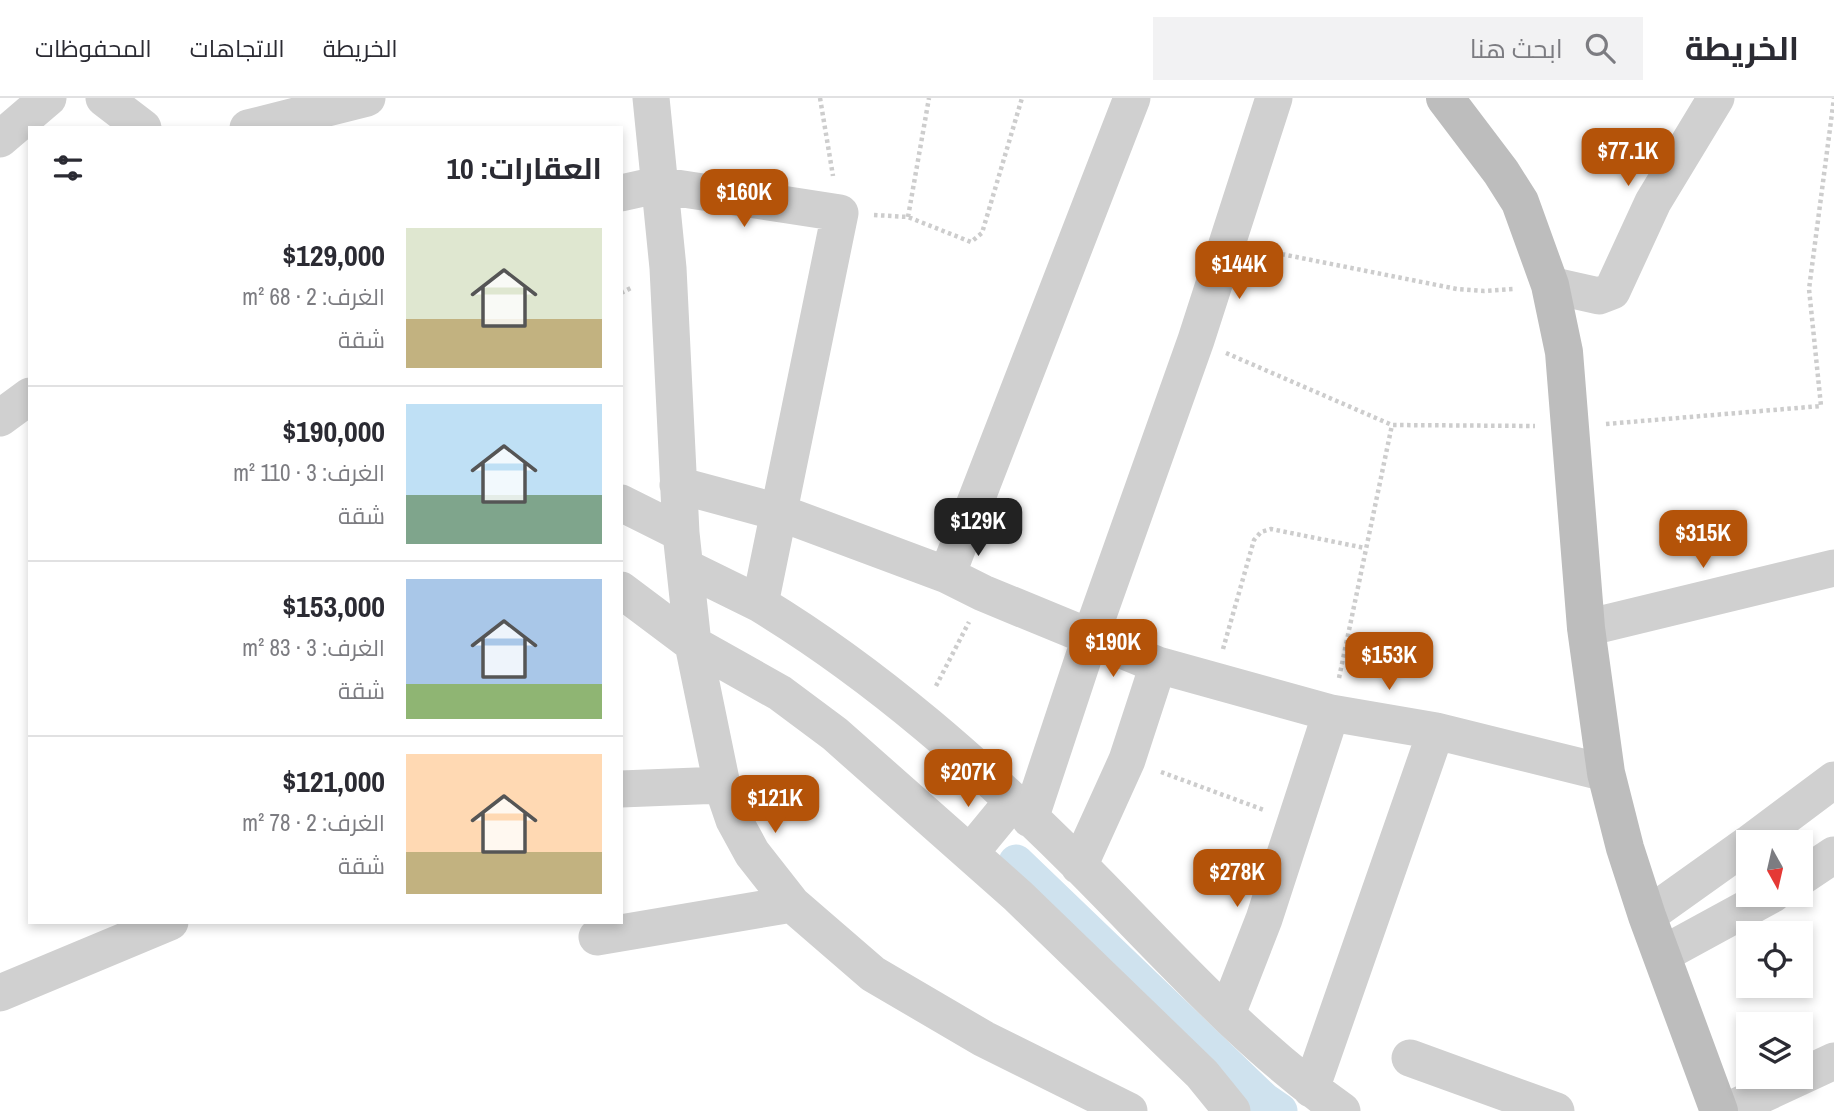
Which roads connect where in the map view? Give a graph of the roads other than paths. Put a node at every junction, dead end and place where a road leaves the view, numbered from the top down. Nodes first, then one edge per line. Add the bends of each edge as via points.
1 (48, 98) edge
2 (104, 98) edge
3 (367, 98) edge
4 (651, 98) edge
5 (1132, 98) edge
6 (1273, 98) edge
7 (1445, 98) edge
8 (1716, 98) edge
9 (139, 126) edge
10 (256, 126) edge
11 (9, 137) edge
12 (657, 185) junction
13 (623, 193) edge
14 (1550, 285) junction
15 (28, 397) edge
16 (0, 418) edge
17 (678, 485) junction
18 (623, 505) edge
19 (778, 512) junction
20 (684, 551) junction
21 (1834, 568) edge
22 (947, 575) junction
23 (623, 592) edge
24 (760, 604) junction
25 (1586, 628) junction
26 (1090, 639) junction
27 (693, 644) junction
28 (1158, 666) junction
29 (1331, 713) junction
30 (1436, 731) junction
31 (1606, 773) junction
32 (1834, 780) edge
33 (722, 785) junction
34 (623, 789) edge
35 (1021, 810) junction
36 (1767, 830) edge
37 (970, 853) junction
38 (1736, 853) edge
39 (1834, 855) edge
40 (1079, 866) junction
41 (1813, 869) edge
42 (792, 904) junction
43 (1749, 907) edge
44 (1647, 916) junction
45 (165, 924) edge
46 (597, 937) dead end
47 (1663, 954) junction
48 (0, 993) edge
49 (1227, 1014) junction
50 (1410, 1058) dead end
51 (1834, 1061) edge
52 (1311, 1089) junction
53 (1129, 1111) edge
54 (1233, 1111) edge
55 (1342, 1111) edge
56 (1556, 1111) edge
57 (1719, 1111) edge
58 (1727, 1111) edge

1 - 11 street
2 - 9 street
3 - 10 street
4 - 12 street
5 - 22 street
6 - 26 street via 1196,340
7 - 14 main road via 1520,202
8 - 14 street via 1653,202 1612,291 1599,296
12 - 13 street
12 - 17 street via 668,268
12 - 19 street via 840,214
14 - 25 main road via 1564,352 1572,426
15 - 16 street
17 - 19 street
17 - 20 street
18 - 20 street
19 - 22 street
19 - 24 street
20 - 24 street
20 - 27 street
21 - 25 street
22 - 26 street
23 - 27 street
24 - 35 street via 809,634 920,719
25 - 31 main road
26 - 28 street
26 - 35 street
27 - 33 street
27 - 37 street via 780,693 835,734
28 - 29 street
28 - 40 street via 1127,760
29 - 30 street
29 - 49 street via 1264,919
30 - 31 street
30 - 52 street
31 - 44 main road
32 - 36 street
33 - 34 street
33 - 42 street via 752,853
35 - 37 street
35 - 40 street
37 - 54 street via 1202,1074
38 - 44 street
39 - 41 street
40 - 49 street
42 - 46 street
42 - 53 street via 873,974 913,999
43 - 47 street
44 - 47 main road
45 - 48 street
47 - 57 main road
49 - 52 street
50 - 56 street
51 - 58 street
52 - 55 street

